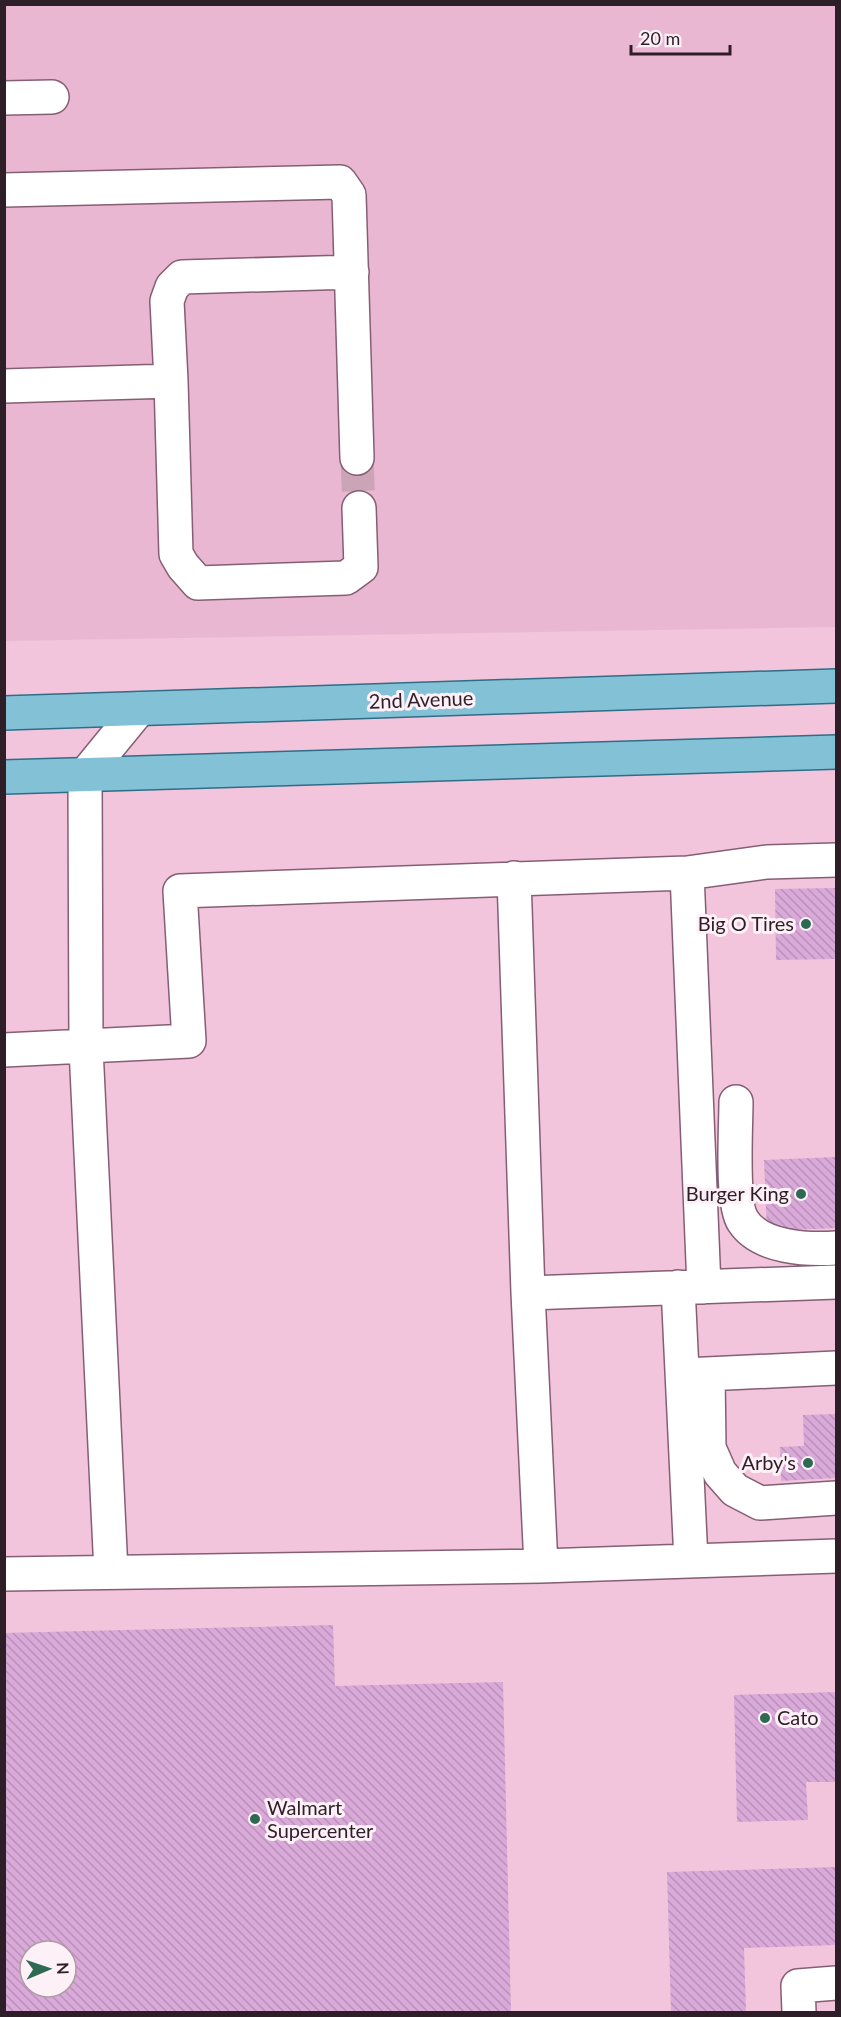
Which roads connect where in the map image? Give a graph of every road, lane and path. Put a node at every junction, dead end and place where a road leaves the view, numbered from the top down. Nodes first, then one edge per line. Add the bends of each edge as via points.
1 (52, 97) dead end
2 (4, 98) edge
3 (4, 190) edge
4 (352, 272) junction
5 (171, 381) junction
6 (4, 386) edge
7 (357, 458) tunnel mouth
8 (359, 508) tunnel mouth
9 (837, 686) edge
10 (139, 709) junction
11 (4, 713) edge
12 (837, 752) edge
13 (85, 775) junction
14 (4, 777) edge
15 (837, 860) edge
16 (687, 873) junction
17 (514, 878) junction
18 (86, 1048) junction
19 (4, 1050) edge
20 (735, 1102) dead end
21 (837, 1248) edge
22 (837, 1282) edge
23 (691, 1287) junction
24 (528, 1293) junction
25 (837, 1368) edge
26 (695, 1374) junction
27 (837, 1498) edge
28 (837, 1556) edge
29 (691, 1561) junction
30 (541, 1566) junction
31 (111, 1572) junction
32 (4, 1574) edge
33 (837, 1983) edge
34 (799, 2013) edge

1 - 2 lane
3 - 4 lane via 340,182 349,195
4 - 5 lane via 182,277 172,287 166,302
4 - 7 lane
5 - 6 lane
5 - 8 lane via 176,554 198,583 346,578 361,567
9 - 10 main road, 2nd Avenue
10 - 11 main road, 2nd Avenue
10 - 13 lane
12 - 13 main road
13 - 14 main road
13 - 18 lane
15 - 16 lane via 766,862
16 - 17 lane
16 - 23 lane
17 - 18 lane via 180,891 189,1041
17 - 24 lane
18 - 19 lane
18 - 31 lane
20 - 21 lane via 736,1199 742,1221 759,1237 777,1244
22 - 23 lane
23 - 24 lane
23 - 26 lane
24 - 30 lane
25 - 26 lane
26 - 27 lane via 709,1448 720,1473 735,1490 760,1503
26 - 29 lane
28 - 29 lane
29 - 30 lane
30 - 31 lane
31 - 32 lane
33 - 34 lane via 798,1986

